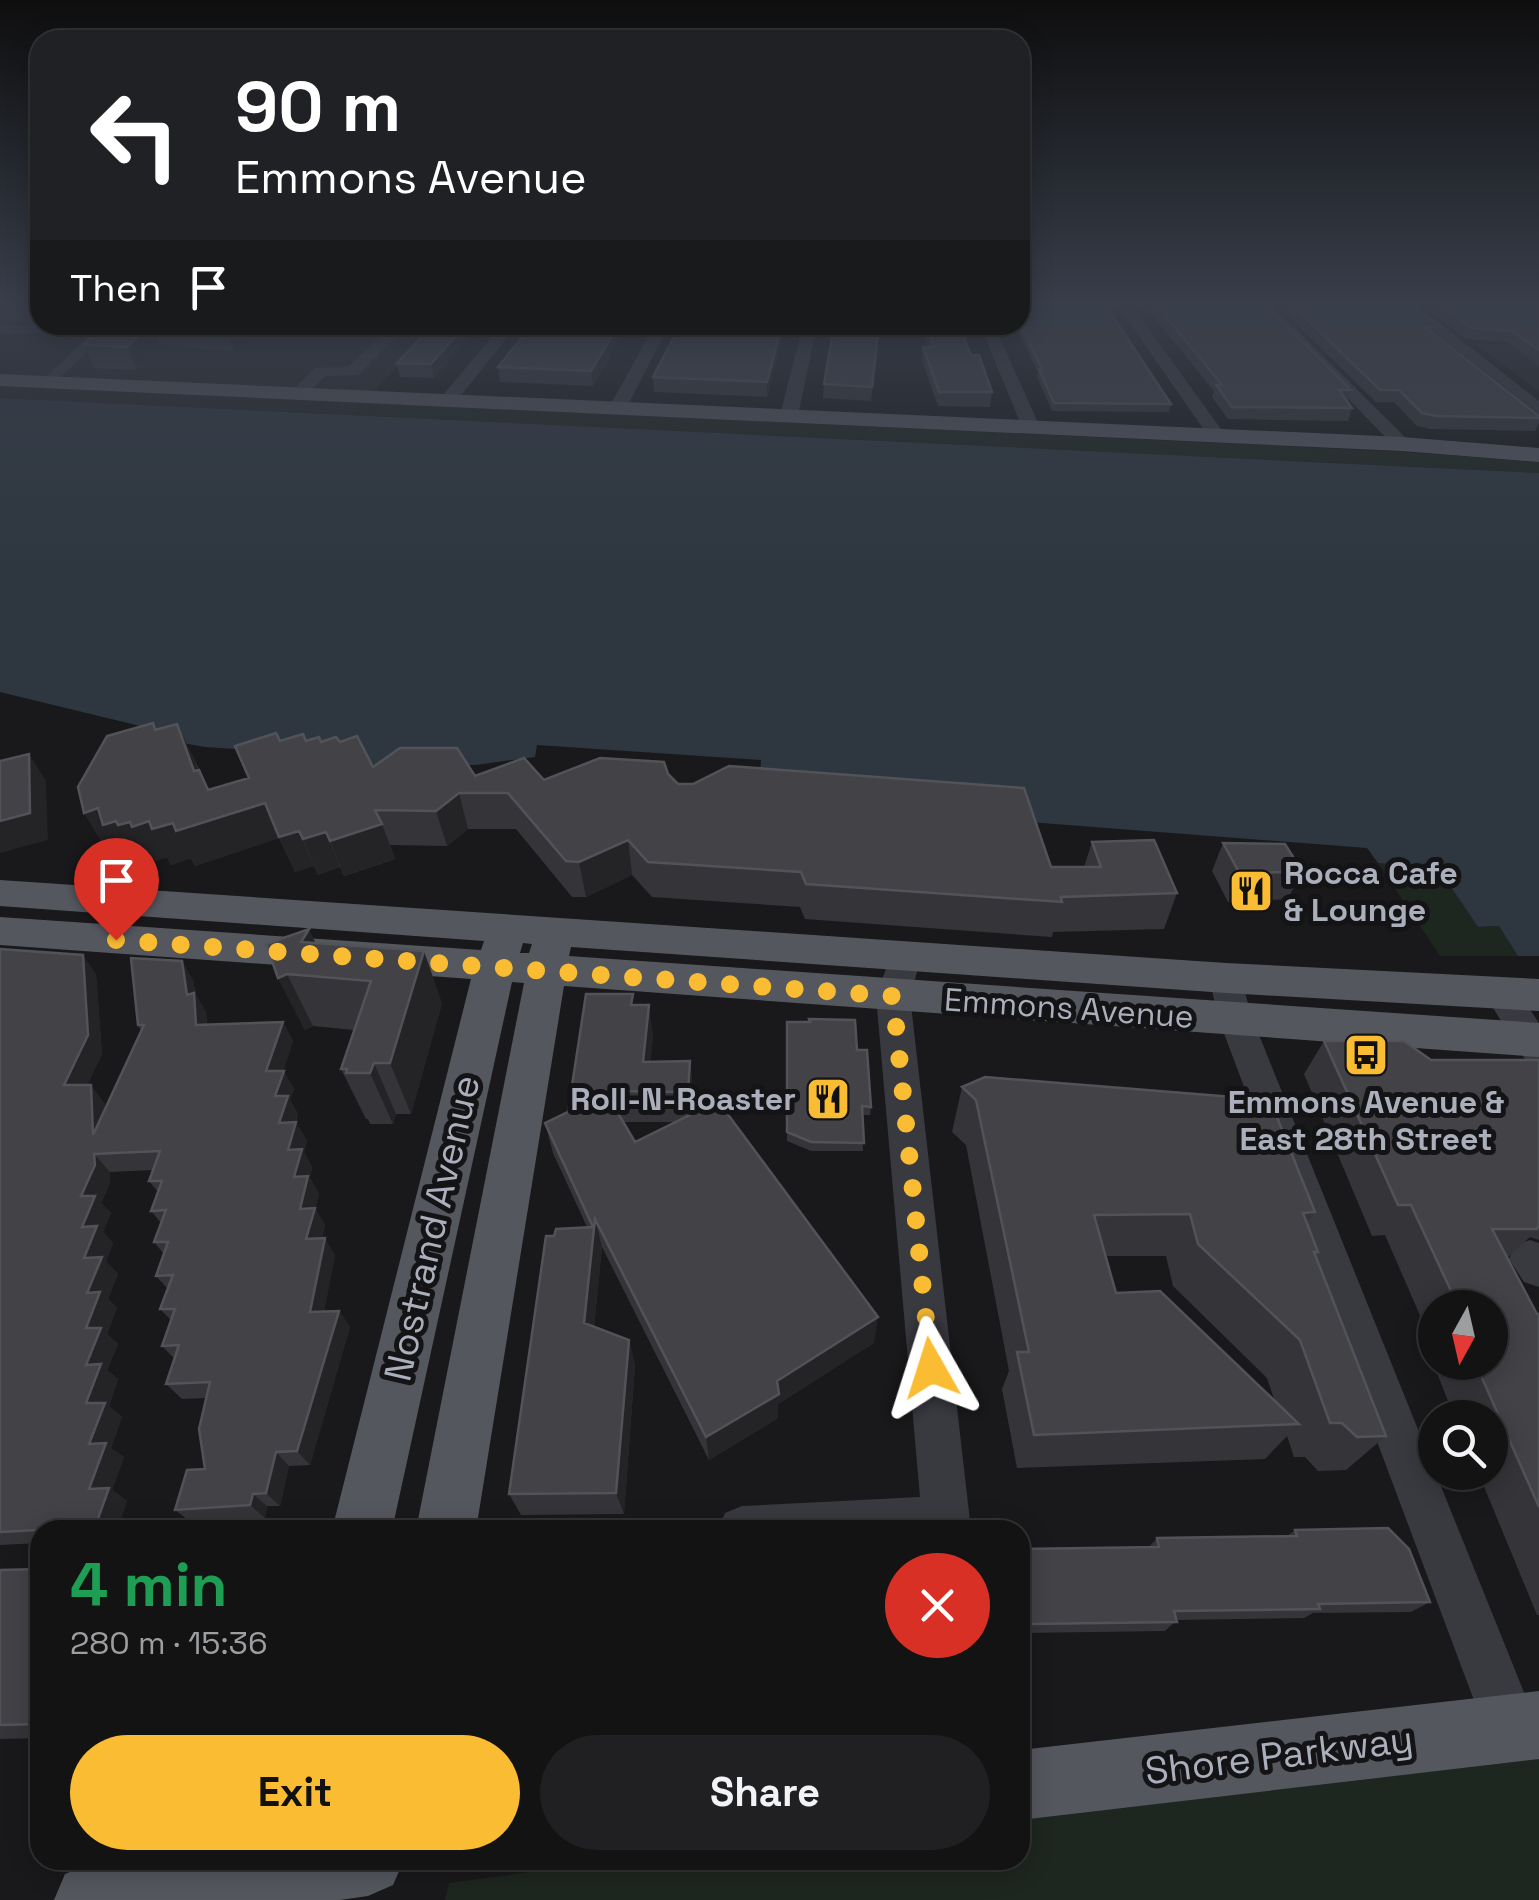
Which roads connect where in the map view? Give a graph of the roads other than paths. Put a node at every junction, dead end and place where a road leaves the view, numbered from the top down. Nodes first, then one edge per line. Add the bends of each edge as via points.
1 (314, 395) edge
2 (453, 395) edge
3 (625, 395) edge
4 (794, 395) edge
5 (1017, 395) edge
6 (1188, 395) edge
7 (1353, 395) edge
8 (449, 400) junction
9 (618, 407) junction
10 (789, 415) junction
11 (1031, 427) junction
12 (1217, 436) junction
13 (1402, 444) junction
14 (1539, 455) edge
15 (0, 893) edge
16 (0, 932) edge
17 (502, 947) junction
18 (550, 950) junction
19 (906, 955) junction
20 (1226, 978) junction
21 (1520, 995) edge
22 (893, 996) junction
23 (1236, 1020) junction
24 (1536, 1044) edge
25 (364, 1520) edge
26 (448, 1520) edge
27 (946, 1520) edge
28 (1525, 1726) edge
29 (1030, 1785) edge
30 (236, 1870) edge
31 (91, 1900) edge

1 - 8 main road
2 - 8 street
3 - 9 street
4 - 10 street
5 - 11 street
6 - 12 street
7 - 13 street
8 - 9 main road
9 - 10 main road
10 - 11 main road
11 - 12 main road
12 - 13 main road
13 - 14 main road
15 - 17 main road, Emmons Avenue
16 - 17 main road, Emmons Avenue
17 - 18 main road, Emmons Avenue
17 - 25 main road, Nostrand Avenue
18 - 19 main road, Emmons Avenue
18 - 22 main road, Emmons Avenue
18 - 26 main road, Nostrand Avenue
19 - 20 main road, Emmons Avenue
19 - 22 street
20 - 21 main road, Emmons Avenue
20 - 23 street
21 - 24 street
22 - 23 main road, Emmons Avenue
22 - 27 street
23 - 24 main road, Emmons Avenue
23 - 28 street
28 - 29 main road, Shore Parkway
30 - 31 main road

